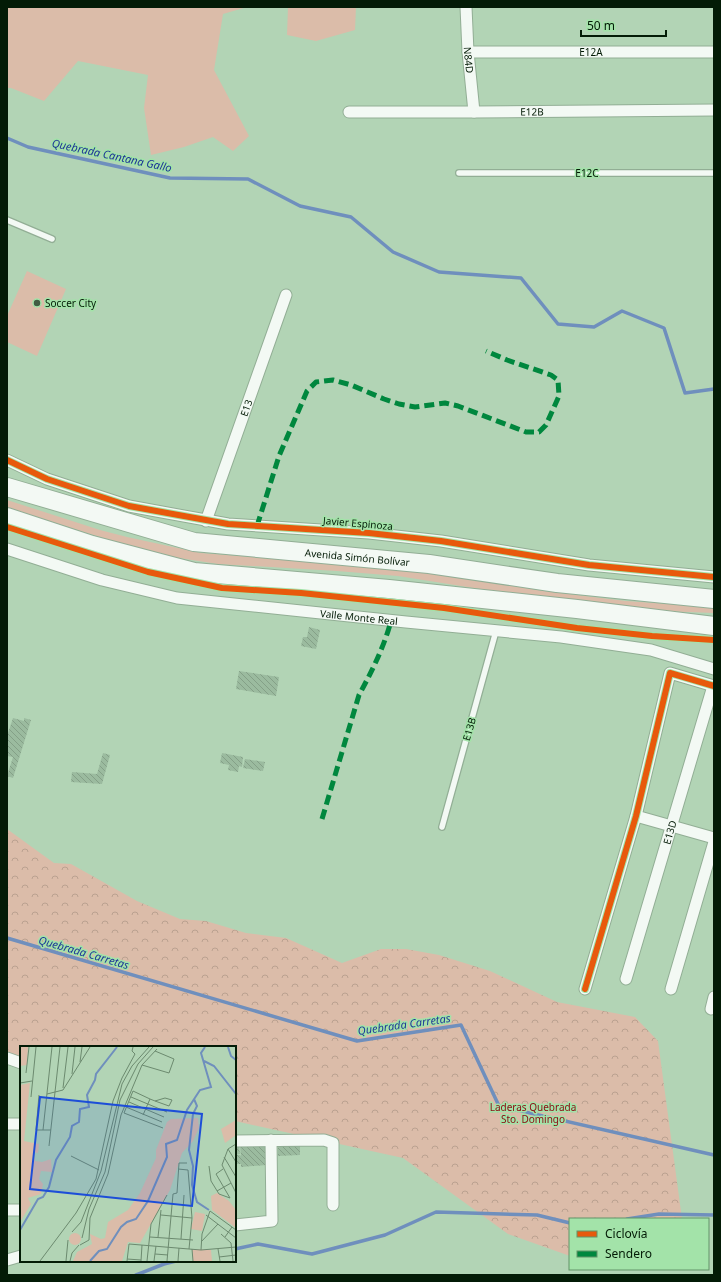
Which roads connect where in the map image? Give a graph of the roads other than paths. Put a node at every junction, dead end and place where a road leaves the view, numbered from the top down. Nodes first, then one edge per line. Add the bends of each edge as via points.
1 (466, 7) edge
2 (468, 52) junction
3 (714, 52) edge
4 (714, 110) edge
5 (349, 112) dead end
6 (474, 112) junction
7 (459, 173) dead end
8 (714, 173) edge
9 (7, 220) edge
10 (52, 239) dead end
11 (286, 295) dead end
12 (7, 460) edge
13 (7, 487) edge
14 (7, 517) edge
15 (206, 521) junction
16 (7, 549) edge
17 (714, 577) edge
18 (714, 599) edge
19 (714, 626) edge
20 (496, 631) junction
21 (714, 668) edge
22 (714, 686) edge
23 (636, 816) junction
24 (672, 826) junction
25 (442, 827) dead end
26 (714, 838) edge
27 (714, 842) edge
28 (626, 979) dead end
29 (585, 989) dead end
30 (671, 989) dead end
31 (714, 997) edge
32 (711, 1009) dead end
33 (7, 1058) edge
34 (20, 1063) edge
35 (7, 1124) edge
36 (20, 1124) edge
37 (271, 1140) junction
38 (236, 1141) edge
39 (332, 1205) dead end
40 (7, 1210) edge
41 (20, 1210) edge
42 (236, 1225) edge
43 (20, 1256) edge
44 (7, 1260) edge

1 - 2 street, N84D
2 - 3 street, E12A
2 - 6 street, N84D
4 - 6 street, E12B
5 - 6 street, E12B
7 - 8 lane, E12C
9 - 10 lane
11 - 15 street, E13
12 - 15 street, Javier Espinoza via 47,479 129,506
13 - 18 highway, Avenida Simón Bolívar via 194,542 429,564 557,583
14 - 19 highway via 92,545 194,572 576,609
15 - 17 street, Javier Espinoza via 369,533 441,541 589,565
16 - 20 street, Valle Monte Real via 102,580 177,598
20 - 21 street, Valle Monte Real via 651,650
20 - 25 lane, E13B
22 - 23 street via 670,673
22 - 24 street, E13D
23 - 24 street
23 - 29 street
24 - 26 street
24 - 28 street, E13D
27 - 30 street
31 - 32 street
33 - 34 street
35 - 36 street
37 - 38 street
37 - 39 street via 324,1140 333,1143
37 - 42 street via 272,1221
40 - 41 street
43 - 44 street

